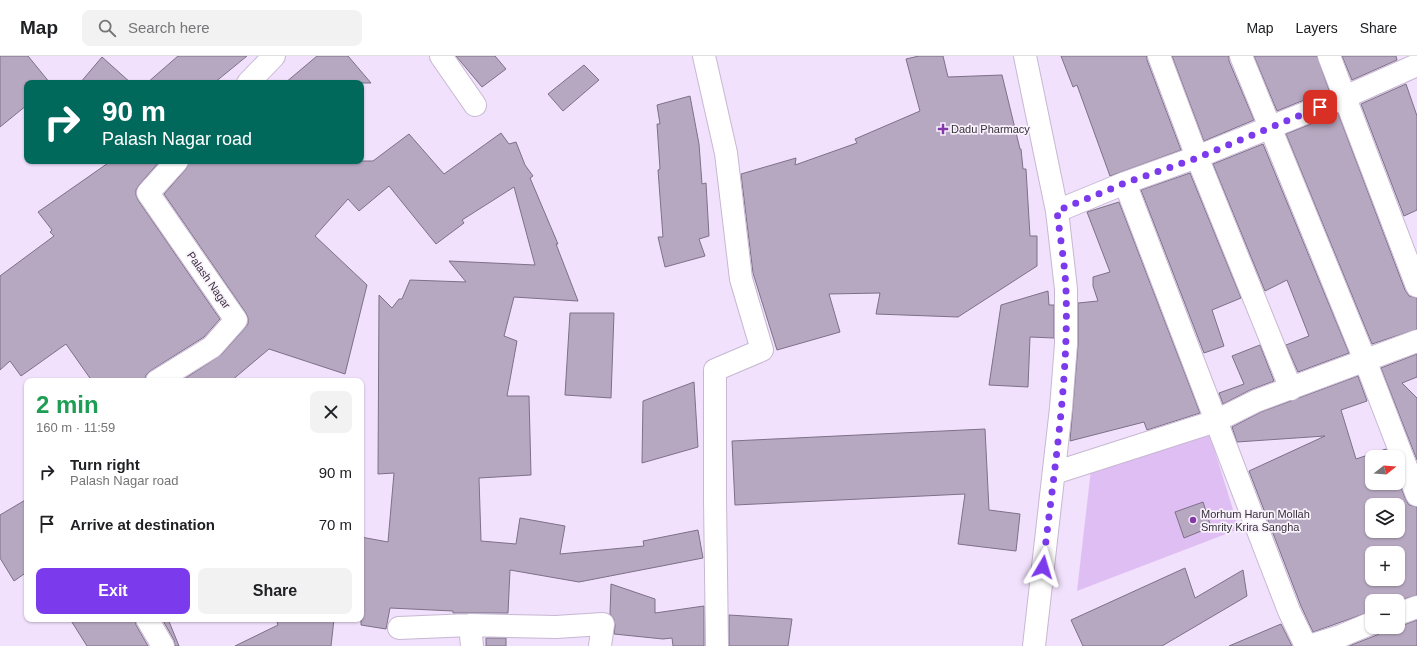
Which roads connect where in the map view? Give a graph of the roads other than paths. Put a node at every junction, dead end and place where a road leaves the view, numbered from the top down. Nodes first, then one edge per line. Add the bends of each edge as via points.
1 (274, 56) edge
2 (442, 56) edge
3 (704, 56) edge
4 (1025, 56) edge
5 (1159, 56) edge
6 (1241, 56) edge
7 (1329, 56) edge
8 (1413, 56) edge
9 (1417, 66) edge
10 (251, 80) edge
11 (1345, 97) junction
12 (475, 105) dead end
13 (1270, 128) junction
14 (1197, 158) junction
15 (174, 164) edge
16 (1125, 183) junction
17 (1057, 211) junction
18 (1417, 286) edge
19 (1417, 341) edge
20 (1365, 360) junction
21 (162, 378) edge
22 (1291, 389) junction
23 (1216, 421) junction
24 (1054, 473) junction
25 (1417, 495) edge
26 (1417, 607) edge
27 (1405, 611) edge
28 (149, 622) edge
29 (1365, 626) edge
30 (399, 628) dead end
31 (471, 636) edge
32 (163, 646) edge
33 (600, 646) edge
34 (717, 646) edge
35 (1034, 646) edge
36 (1306, 646) edge
37 (1309, 646) edge

1 - 10 street
2 - 12 street
3 - 34 street via 726,153 741,279 762,350 715,370
4 - 17 street
5 - 14 street
6 - 13 street
7 - 11 street
8 - 9 street
9 - 11 street
11 - 13 street
11 - 18 street
13 - 14 street
13 - 20 street
14 - 16 street
14 - 22 street
15 - 21 street, Palash Nagar via 148,193 236,320 212,347
16 - 17 street
16 - 23 street
17 - 24 street via 1066,289 1066,344
19 - 20 street
20 - 22 street
20 - 25 street
22 - 23 street via 1256,401
23 - 24 street
23 - 36 street via 1289,610
24 - 35 street
26 - 27 street
28 - 32 street
29 - 37 street
30 - 31 street
31 - 33 street via 602,624

